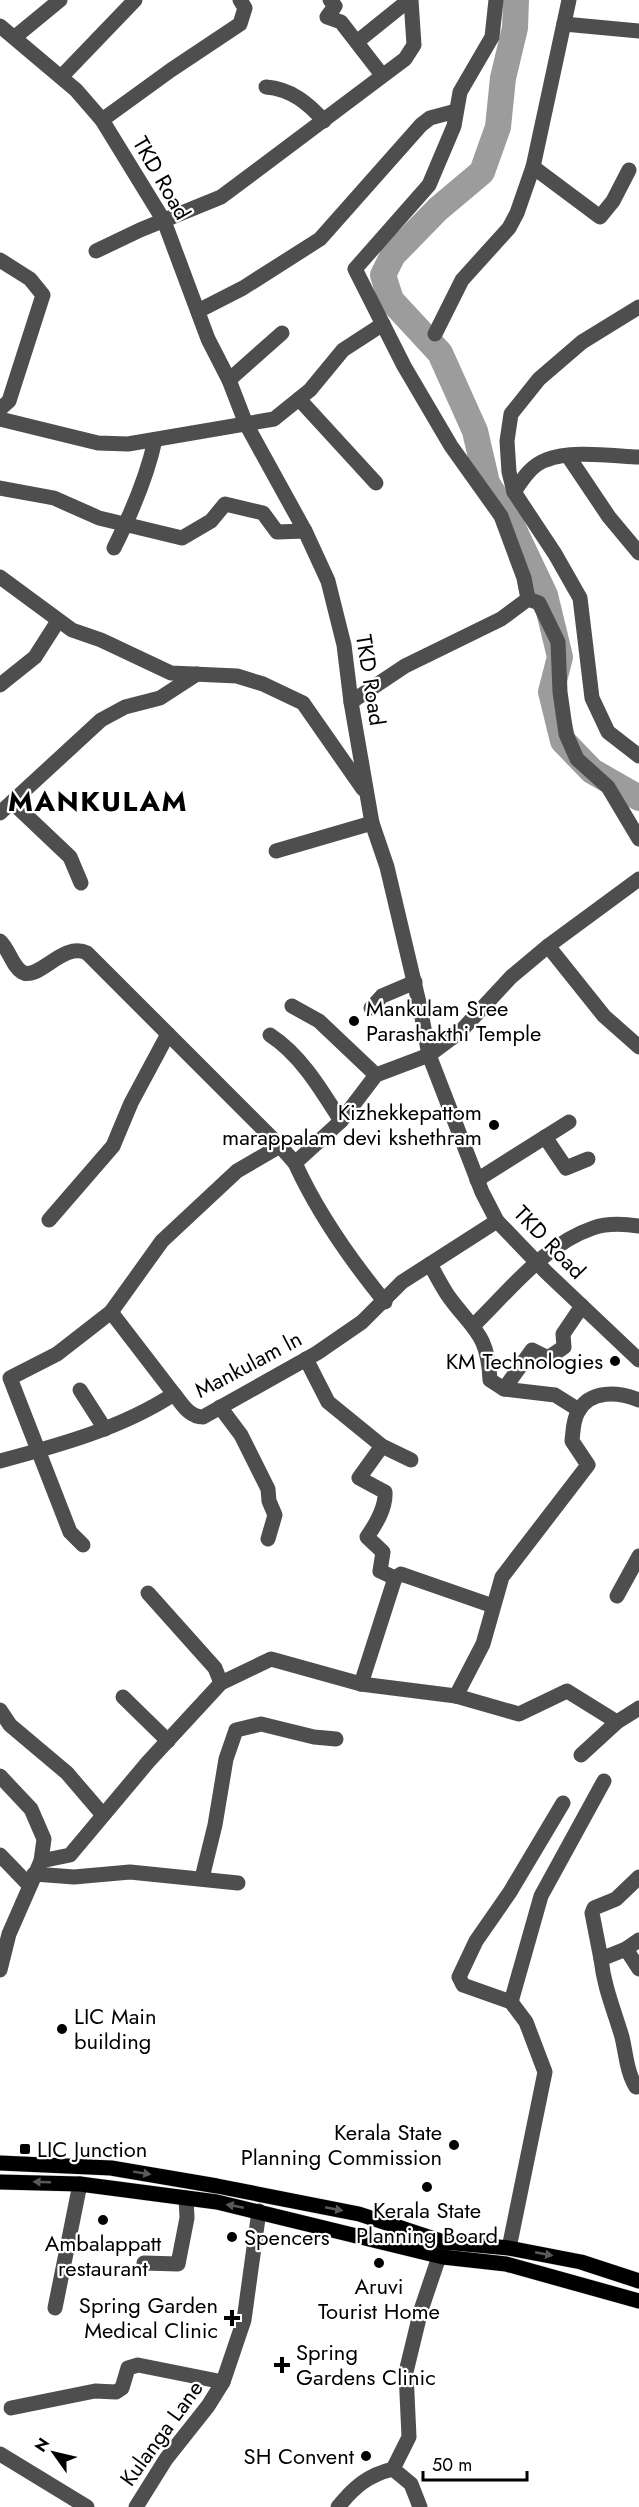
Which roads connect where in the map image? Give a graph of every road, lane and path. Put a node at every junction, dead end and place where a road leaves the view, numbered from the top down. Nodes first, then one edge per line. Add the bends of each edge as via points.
1 (60, 0) edge
2 (135, 0) edge
3 (240, 0) edge
4 (410, 0) edge
5 (496, 0) edge
6 (568, 0) edge
7 (336, 2) edge
8 (564, 24) junction
9 (639, 31) edge
10 (5, 32) edge
11 (358, 41) junction
12 (382, 75) junction
13 (62, 76) junction
14 (266, 87) dead end
15 (456, 111) junction
16 (102, 120) junction
17 (324, 121) junction
18 (533, 167) junction
19 (629, 170) dead end
20 (243, 194) dead end
21 (166, 226) junction
22 (96, 251) dead end
23 (0, 260) edge
24 (639, 307) edge
25 (198, 311) junction
26 (382, 324) junction
27 (282, 333) dead end
28 (435, 334) dead end
29 (229, 380) junction
30 (299, 399) junction
31 (0, 409) edge
32 (0, 419) edge
33 (246, 424) junction
34 (155, 440) junction
35 (568, 456) junction
36 (639, 457) edge
37 (376, 483) dead end
38 (0, 488) edge
39 (514, 492) junction
40 (126, 524) junction
41 (305, 531) junction
42 (114, 548) dead end
43 (639, 553) edge
44 (0, 577) edge
45 (528, 599) junction
46 (58, 621) junction
47 (197, 674) junction
48 (0, 685) edge
49 (351, 702) junction
50 (639, 756) edge
51 (366, 792) junction
52 (12, 802) junction
53 (0, 813) edge
54 (372, 823) junction
55 (639, 839) edge
56 (276, 850) dead end
57 (639, 879) edge
58 (81, 883) dead end
59 (0, 941) edge
60 (548, 946) junction
61 (414, 982) junction
62 (292, 1006) dead end
63 (371, 1008) dead end
64 (168, 1034) junction
65 (270, 1035) dead end
66 (639, 1047) edge
67 (429, 1055) junction
68 (376, 1075) junction
69 (341, 1121) junction
70 (569, 1122) dead end
71 (545, 1137) junction
72 (280, 1146) junction
73 (588, 1159) dead end
74 (295, 1163) junction
75 (477, 1180) junction
76 (50, 1220) dead end
77 (497, 1221) junction
78 (639, 1226) edge
79 (537, 1263) junction
80 (430, 1264) junction
81 (385, 1302) junction
82 (582, 1306) junction
83 (111, 1312) junction
84 (474, 1325) junction
85 (306, 1359) junction
86 (639, 1360) edge
87 (5, 1380) edge
88 (504, 1389) junction
89 (80, 1390) dead end
90 (174, 1394) junction
91 (639, 1400) edge
92 (220, 1407) junction
93 (579, 1410) junction
94 (105, 1429) junction
95 (382, 1446) junction
96 (37, 1451) junction
97 (411, 1460) dead end
98 (0, 1461) edge
99 (268, 1539) dead end
100 (83, 1545) dead end
101 (639, 1556) edge
102 (395, 1578) junction
103 (148, 1593) dead end
104 (617, 1596) dead end
105 (493, 1606) junction
106 (221, 1683) junction
107 (361, 1684) junction
108 (456, 1696) junction
109 (123, 1697) dead end
110 (639, 1708) edge
111 (0, 1710) edge
112 (617, 1722) junction
113 (336, 1738) dead end
114 (168, 1742) junction
115 (581, 1755) dead end
116 (0, 1776) edge
117 (604, 1781) dead end
118 (563, 1803) dead end
119 (103, 1815) junction
120 (0, 1855) edge
121 (35, 1873) junction
122 (639, 1877) edge
123 (202, 1878) junction
124 (238, 1883) dead end
125 (4, 1931) edge
126 (632, 1944) edge
127 (601, 1959) junction
128 (639, 1969) edge
129 (0, 1970) edge
130 (511, 2002) junction
131 (638, 2090) edge
132 (0, 2163) edge
133 (0, 2182) edge
134 (80, 2184) junction
135 (186, 2198) junction
136 (259, 2211) junction
137 (509, 2248) junction
138 (442, 2249) junction
139 (144, 2263) dead end
140 (639, 2281) edge
141 (639, 2301) edge
142 (55, 2308) dead end
143 (223, 2382) junction
144 (11, 2408) dead end
145 (0, 2454) edge
146 (393, 2469) junction
147 (87, 2507) edge
148 (136, 2507) edge
149 (338, 2507) edge
150 (420, 2507) edge

1 - 10 street
2 - 13 street
3 - 16 street via 245,8 240,24
4 - 11 street
4 - 12 street via 414,45 405,59
5 - 15 street via 492,37 460,92
6 - 8 street
7 - 11 street via 327,17 341,22
8 - 9 street
8 - 18 street
10 - 13 street, TKD Road
11 - 12 street
12 - 17 street
13 - 16 street, TKD Road
14 - 17 street via 282,88 310,105
15 - 25 street via 430,118 421,125 320,239 243,288
15 - 26 street via 454,126 429,185 355,269
16 - 21 street, TKD Road
17 - 21 street via 221,197
18 - 19 street via 600,217
18 - 28 street via 509,228 462,280
20 - 21 street
21 - 22 street
21 - 25 street, TKD Road
23 - 31 street via 30,279 43,295 9,401
24 - 39 street via 557,362 510,414 507,441
25 - 29 street, TKD Road
26 - 30 street via 343,350
26 - 45 street via 452,446 501,516
27 - 29 street
29 - 33 street, TKD Road
30 - 33 street via 274,419
30 - 37 street
32 - 34 street via 98,443
33 - 34 street
33 - 41 street, TKD Road
34 - 40 street
35 - 36 street
35 - 39 street via 545,460 525,475
35 - 43 street
38 - 40 street via 54,498 99,518
39 - 50 street via 580,598 592,698 608,732
40 - 41 street via 182,538 211,520 225,504 263,513 277,532
40 - 42 street
41 - 49 street, TKD Road via 328,581 344,645
44 - 46 street
45 - 49 street via 501,619 405,666
45 - 55 street via 539,603 558,642 566,734 577,759 608,787
46 - 47 street via 171,673
46 - 48 street via 35,657
47 - 51 street via 237,676 303,702
47 - 52 street via 160,698 124,707 101,720
49 - 51 street, TKD Road
51 - 54 street, TKD Road
52 - 53 street
52 - 58 street via 70,857
54 - 56 street
54 - 61 street, TKD Road via 387,867
57 - 60 street
59 - 64 street via 19,971 26,974 69,951 87,953
60 - 66 street via 604,1016
60 - 67 street via 511,977 460,1032
61 - 63 street via 382,996
61 - 67 street, TKD Road
62 - 68 street via 319,1021
64 - 72 street
64 - 76 street via 113,1146
65 - 69 street via 313,1079
67 - 68 street
67 - 75 street, TKD Road
68 - 69 street
69 - 74 street
70 - 71 street
71 - 73 street via 566,1168
71 - 75 street
72 - 74 street
72 - 83 street via 237,1171 162,1241
74 - 81 street via 308,1193 351,1260
75 - 77 street, TKD Road
77 - 79 street, TKD Road
77 - 80 street, Mankulam ln
78 - 79 street via 595,1227 573,1236
79 - 82 street, TKD Road
79 - 84 street
80 - 81 street, Mankulam ln via 402,1282
80 - 84 street via 449,1297
81 - 85 street, Mankulam ln via 363,1322
82 - 86 street, TKD Road
82 - 88 street via 563,1334 564,1347 548,1358 532,1350
83 - 87 street via 65,1348
83 - 90 street
84 - 88 street via 489,1354 490,1380
85 - 92 street, Mankulam ln
85 - 95 street via 328,1402
87 - 96 street
88 - 93 street via 555,1395
89 - 94 street
90 - 92 street, Mankulam ln via 196,1417
90 - 94 street, Mankulam ln via 145,1413
91 - 93 street via 605,1394 591,1398
92 - 99 street via 241,1435 268,1489 275,1515
93 - 105 street via 572,1441 588,1465 502,1577
94 - 96 street, Mankulam ln
95 - 97 street
95 - 102 street via 359,1478 385,1492 378,1521 367,1537 383,1552 380,1571
96 - 98 street, Mankulam ln
96 - 100 street via 70,1532
101 - 104 street
102 - 105 street via 402,1574
102 - 107 street
103 - 106 street via 215,1668
105 - 108 street via 483,1644
106 - 107 street via 271,1659
106 - 114 street
107 - 108 street
108 - 112 street via 519,1714 567,1691
109 - 114 street
110 - 112 street
111 - 119 street via 10,1725 67,1773
112 - 115 street
113 - 123 street via 314,1737 261,1724 236,1730 226,1759
114 - 119 street
116 - 121 street via 31,1809 44,1839
117 - 130 street via 541,1896
118 - 130 street via 476,1941 459,1977 463,1985
119 - 121 street via 70,1855
120 - 121 street
121 - 123 street via 74,1877 130,1872
121 - 125 street
122 - 127 street via 616,1899 594,1908
123 - 124 street
125 - 129 street
126 - 127 street
126 - 128 street
127 - 131 street via 604,1986
130 - 137 street via 526,2022 545,2072
132 -> 138 main road via 111,2168 217,2186 359,2214
134 -> 133 main road
134 - 135 main road
134 - 142 street
136 -> 135 main road
135 - 139 street via 187,2218 178,2264
136 - 138 main road
136 - 143 street, Kulanga Lane via 244,2320
137 - 138 main road
137 -> 140 main road via 581,2262
138 - 141 main road
138 - 146 street via 406,2372 410,2437
143 - 144 street via 138,2365 128,2368 122,2388 116,2392 95,2391
143 - 148 street, Kulanga Lane
145 - 147 street
146 - 149 street via 373,2474
146 - 150 street via 411,2484

